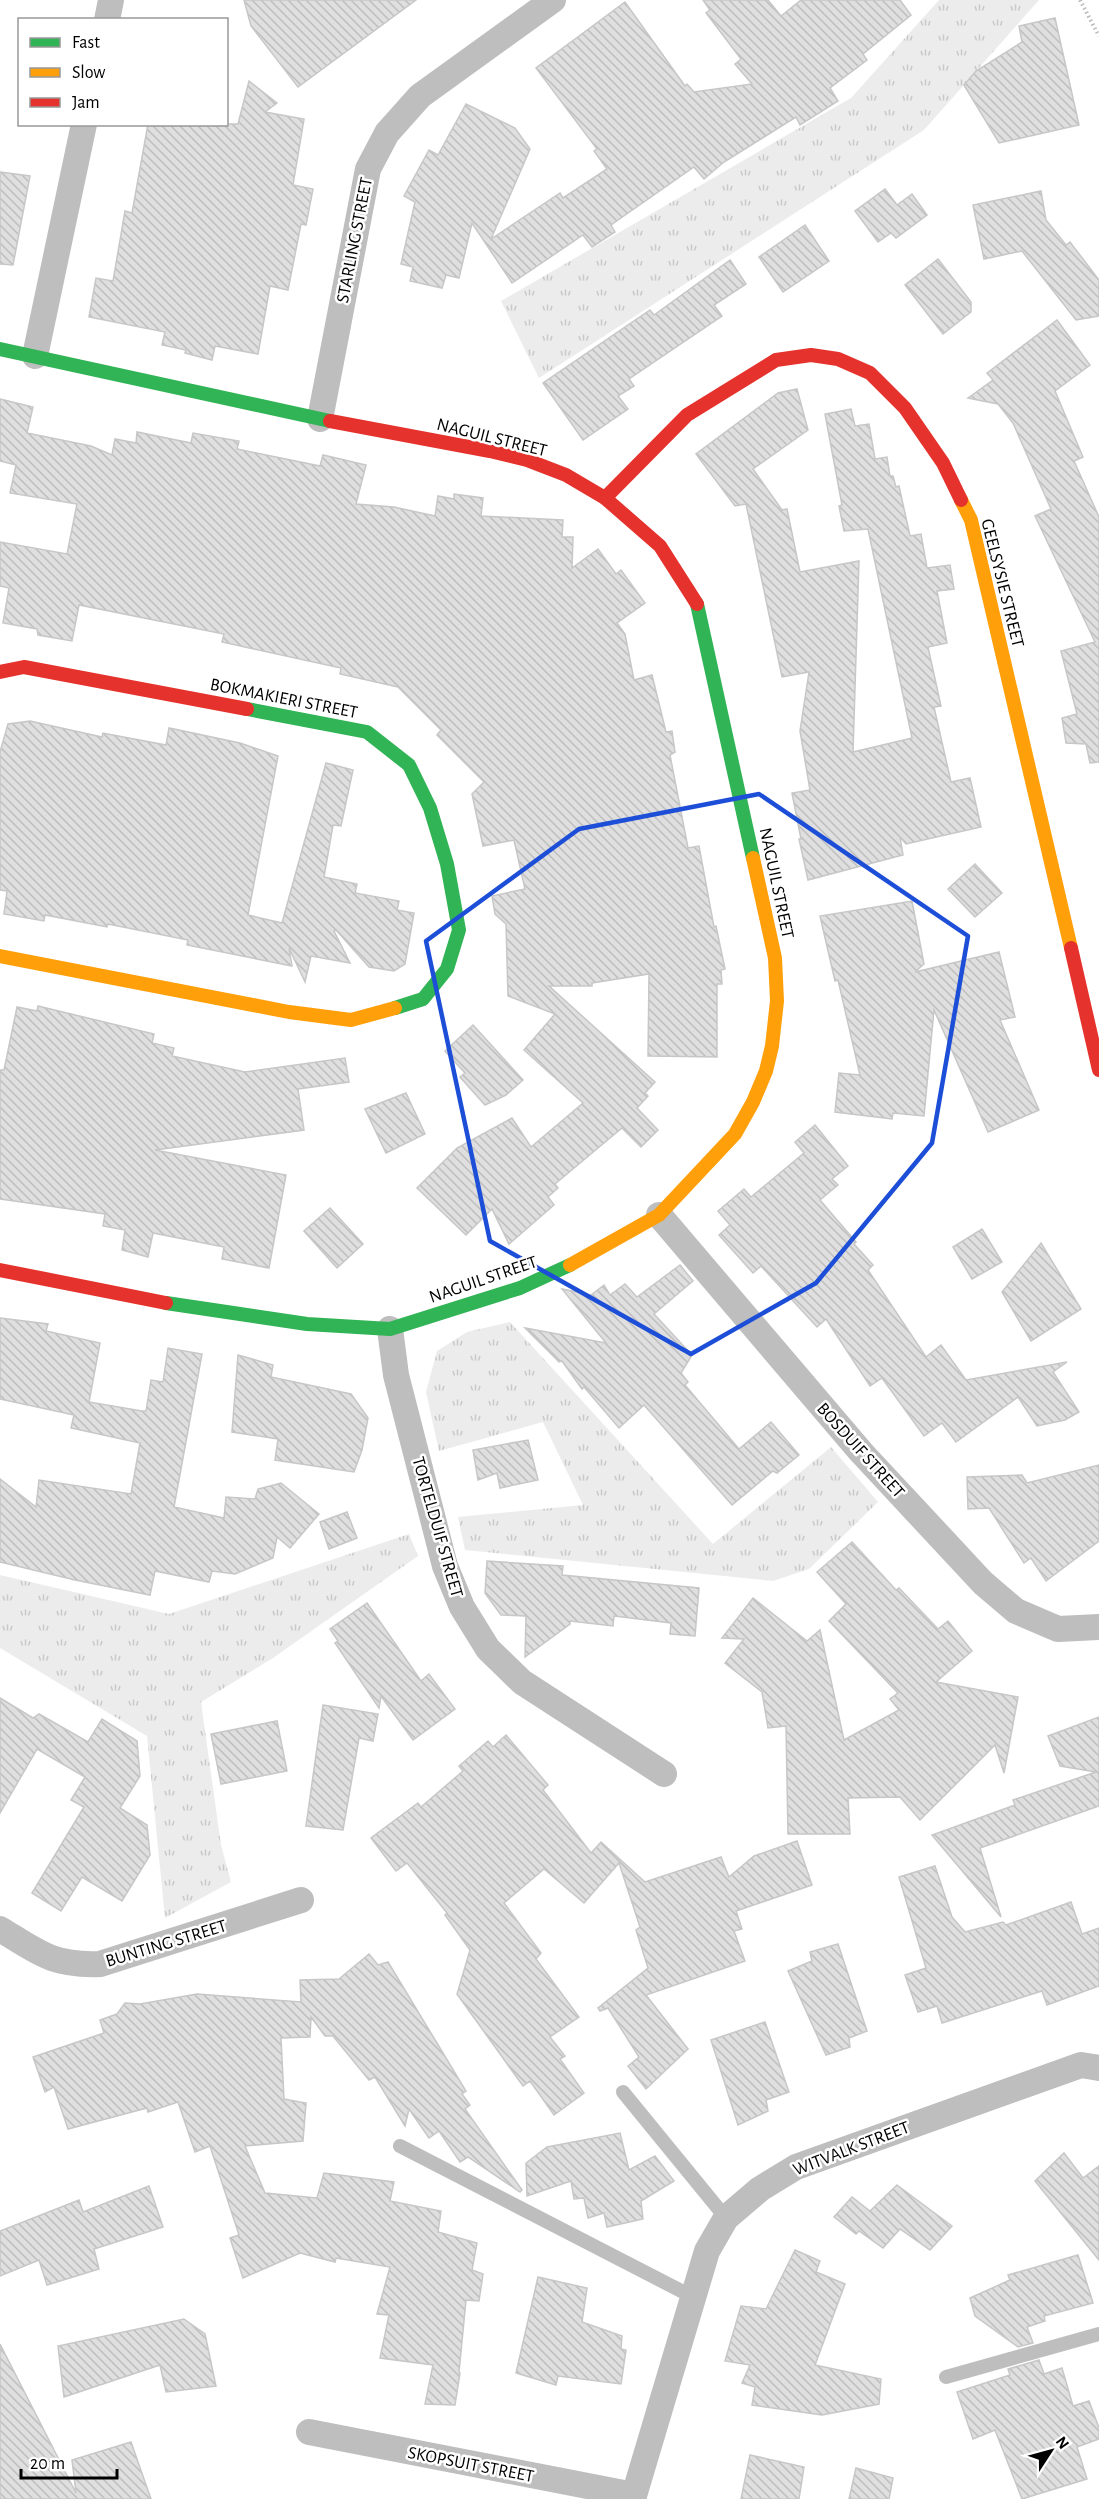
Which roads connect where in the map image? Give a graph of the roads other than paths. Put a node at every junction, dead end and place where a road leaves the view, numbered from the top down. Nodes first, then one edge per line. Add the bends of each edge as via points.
1 (111, 0) edge
2 (553, 0) edge
3 (106, 18) edge
4 (84, 126) edge
5 (0, 349) edge
6 (35, 356) junction
7 (320, 419) junction
8 (605, 498) junction
9 (0, 672) edge
10 (0, 956) edge
11 (1099, 1070) edge
12 (659, 1215) junction
13 (0, 1270) edge
14 (390, 1329) junction
15 (1099, 1628) edge
16 (664, 1774) dead end
17 (301, 1900) dead end
18 (0, 1929) edge
19 (1099, 2068) edge
20 (622, 2091) dead end
21 (400, 2146) dead end
22 (726, 2218) junction
23 (693, 2297) junction
24 (1099, 2334) edge
25 (946, 2377) dead end
26 (309, 2432) dead end
27 (633, 2497) edge

1 - 3 street
2 - 7 street, STARLING STREET via 420,96 387,133 368,169
4 - 6 street
5 - 6 street, NAGUIL STREET
6 - 7 street, NAGUIL STREET
7 - 8 street, NAGUIL STREET via 527,460
8 - 11 street, GEELSYSIE STREET via 687,415 776,360 811,355 838,358 870,373 905,408 943,463 971,520
8 - 12 street, NAGUIL STREET via 660,546 697,604 775,958 777,1001 772,1046 753,1102 735,1134
9 - 10 street, BOKMAKIERI STREET via 24,667 367,732 409,765 430,808 447,864 459,930 447,969 423,999 351,1020 289,1012
12 - 14 street, NAGUIL STREET via 577,1262 520,1288
12 - 15 street, BOSDUIF STREET via 861,1452 983,1583 1016,1611 1058,1629
13 - 14 street, NAGUIL STREET via 203,1310 307,1324
14 - 16 street, TORTELDUIF STREET via 396,1375 445,1566 462,1607 488,1649 522,1682
17 - 18 street, BUNTING STREET via 100,1964 51,1960
19 - 22 street, WITVALK STREET via 1081,2065 796,2166 760,2188
20 - 22 lane
21 - 23 lane
22 - 23 street, WITVALK STREET via 707,2251
23 - 27 street, WITVALK STREET
24 - 25 lane
26 - 27 street, SKOPSUIT STREET

